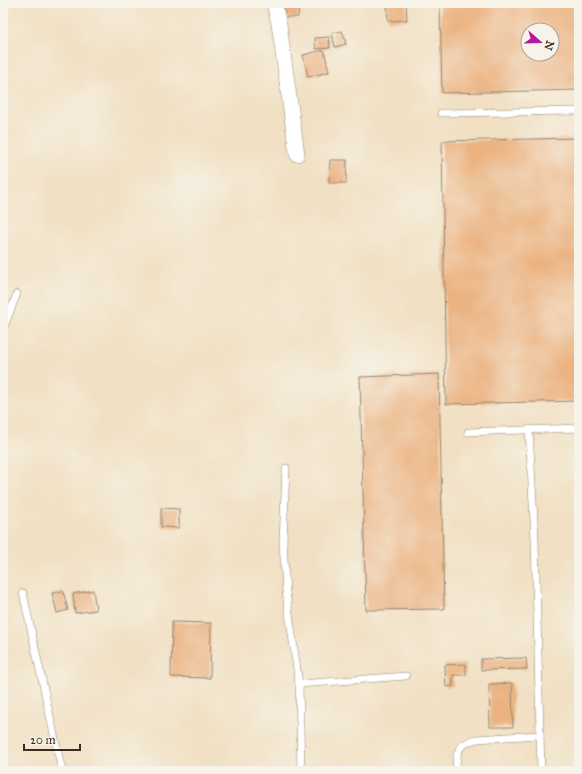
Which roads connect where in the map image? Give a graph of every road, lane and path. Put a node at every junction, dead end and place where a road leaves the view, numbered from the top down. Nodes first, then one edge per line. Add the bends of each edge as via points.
1 (274, 3) edge
2 (579, 111) edge
3 (441, 112) dead end
4 (297, 154) dead end
5 (17, 294) dead end
6 (3, 329) edge
7 (579, 428) edge
8 (529, 429) junction
9 (468, 432) dead end
10 (286, 468) dead end
11 (23, 593) dead end
12 (406, 676) dead end
13 (299, 684) junction
14 (540, 735) junction
15 (62, 771) edge
16 (301, 771) edge
17 (456, 771) edge
18 (541, 771) edge

1 - 4 street
2 - 3 lane
5 - 6 lane
7 - 8 lane
8 - 9 lane
8 - 14 lane via 535,540
10 - 13 lane via 283,542 286,592
11 - 15 lane
12 - 13 lane
13 - 16 lane
14 - 17 lane via 467,741 460,746 457,754
14 - 18 lane

